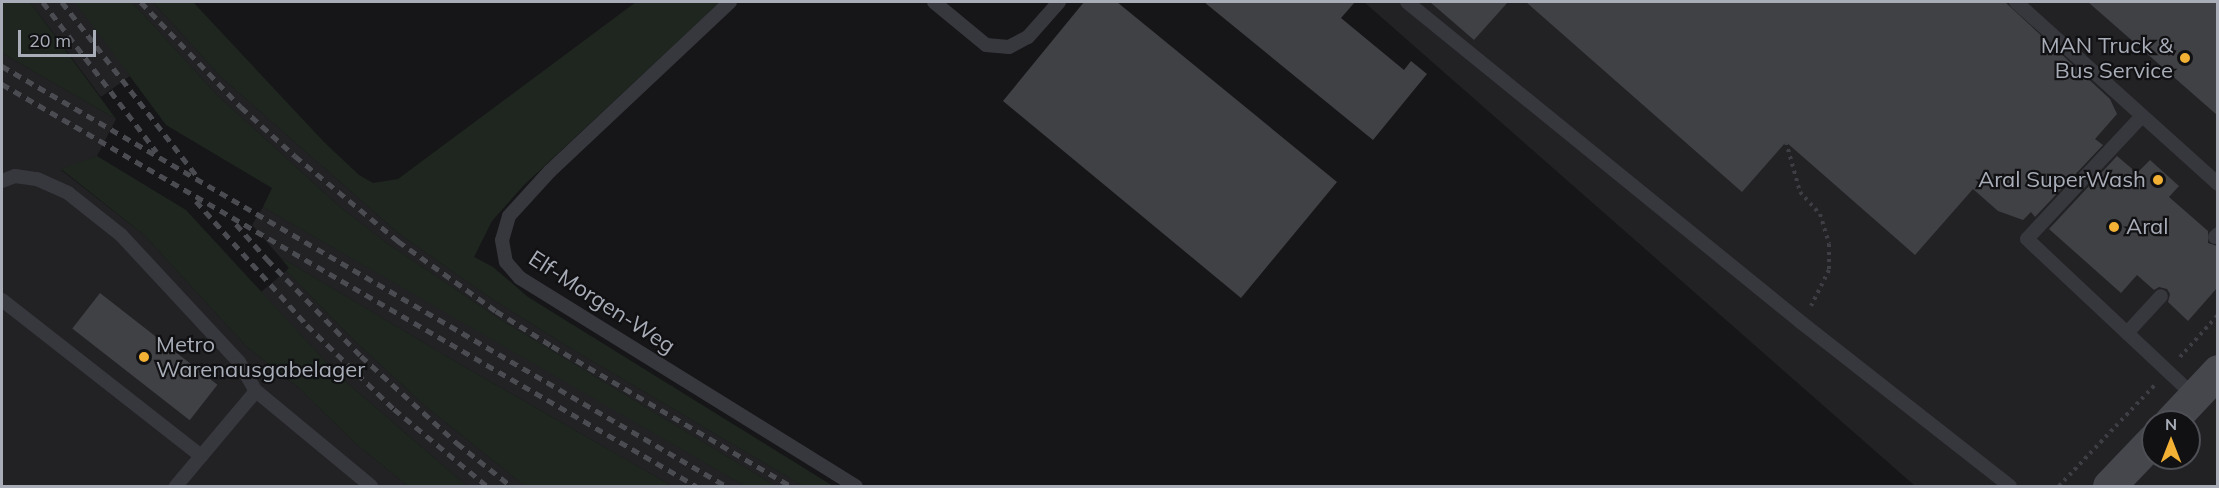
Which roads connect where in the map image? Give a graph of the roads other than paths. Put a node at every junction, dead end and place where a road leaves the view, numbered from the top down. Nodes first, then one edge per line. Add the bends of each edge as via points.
1 (730, 2) edge
2 (934, 2) edge
3 (1059, 2) edge
4 (1407, 2) edge
5 (2016, 2) edge
6 (2142, 116) junction
7 (2, 181) edge
8 (2217, 184) edge
9 (2161, 296) dead end
10 (2, 300) edge
11 (2127, 333) junction
12 (2217, 370) edge
13 (256, 391) junction
14 (2194, 396) junction
15 (2181, 410) edge
16 (2141, 453) edge
17 (201, 456) junction
18 (176, 486) edge
19 (371, 486) edge
20 (856, 486) edge
21 (2010, 486) edge
22 (2109, 486) edge

1 - 20 lane, Elf-Morgen-Weg via 550,171 509,216 502,240 506,262 520,278
2 - 3 lane via 986,45 1009,47 1029,38
4 - 21 lane via 1802,323
5 - 6 lane
6 - 8 lane
6 - 11 lane via 2027,238
7 - 13 lane via 15,176 37,179 68,193 121,235 239,362
9 - 11 lane
10 - 17 lane
11 - 14 lane
12 - 14 main road
13 - 17 lane
13 - 19 lane
14 - 15 main road
16 - 22 main road
17 - 18 lane

